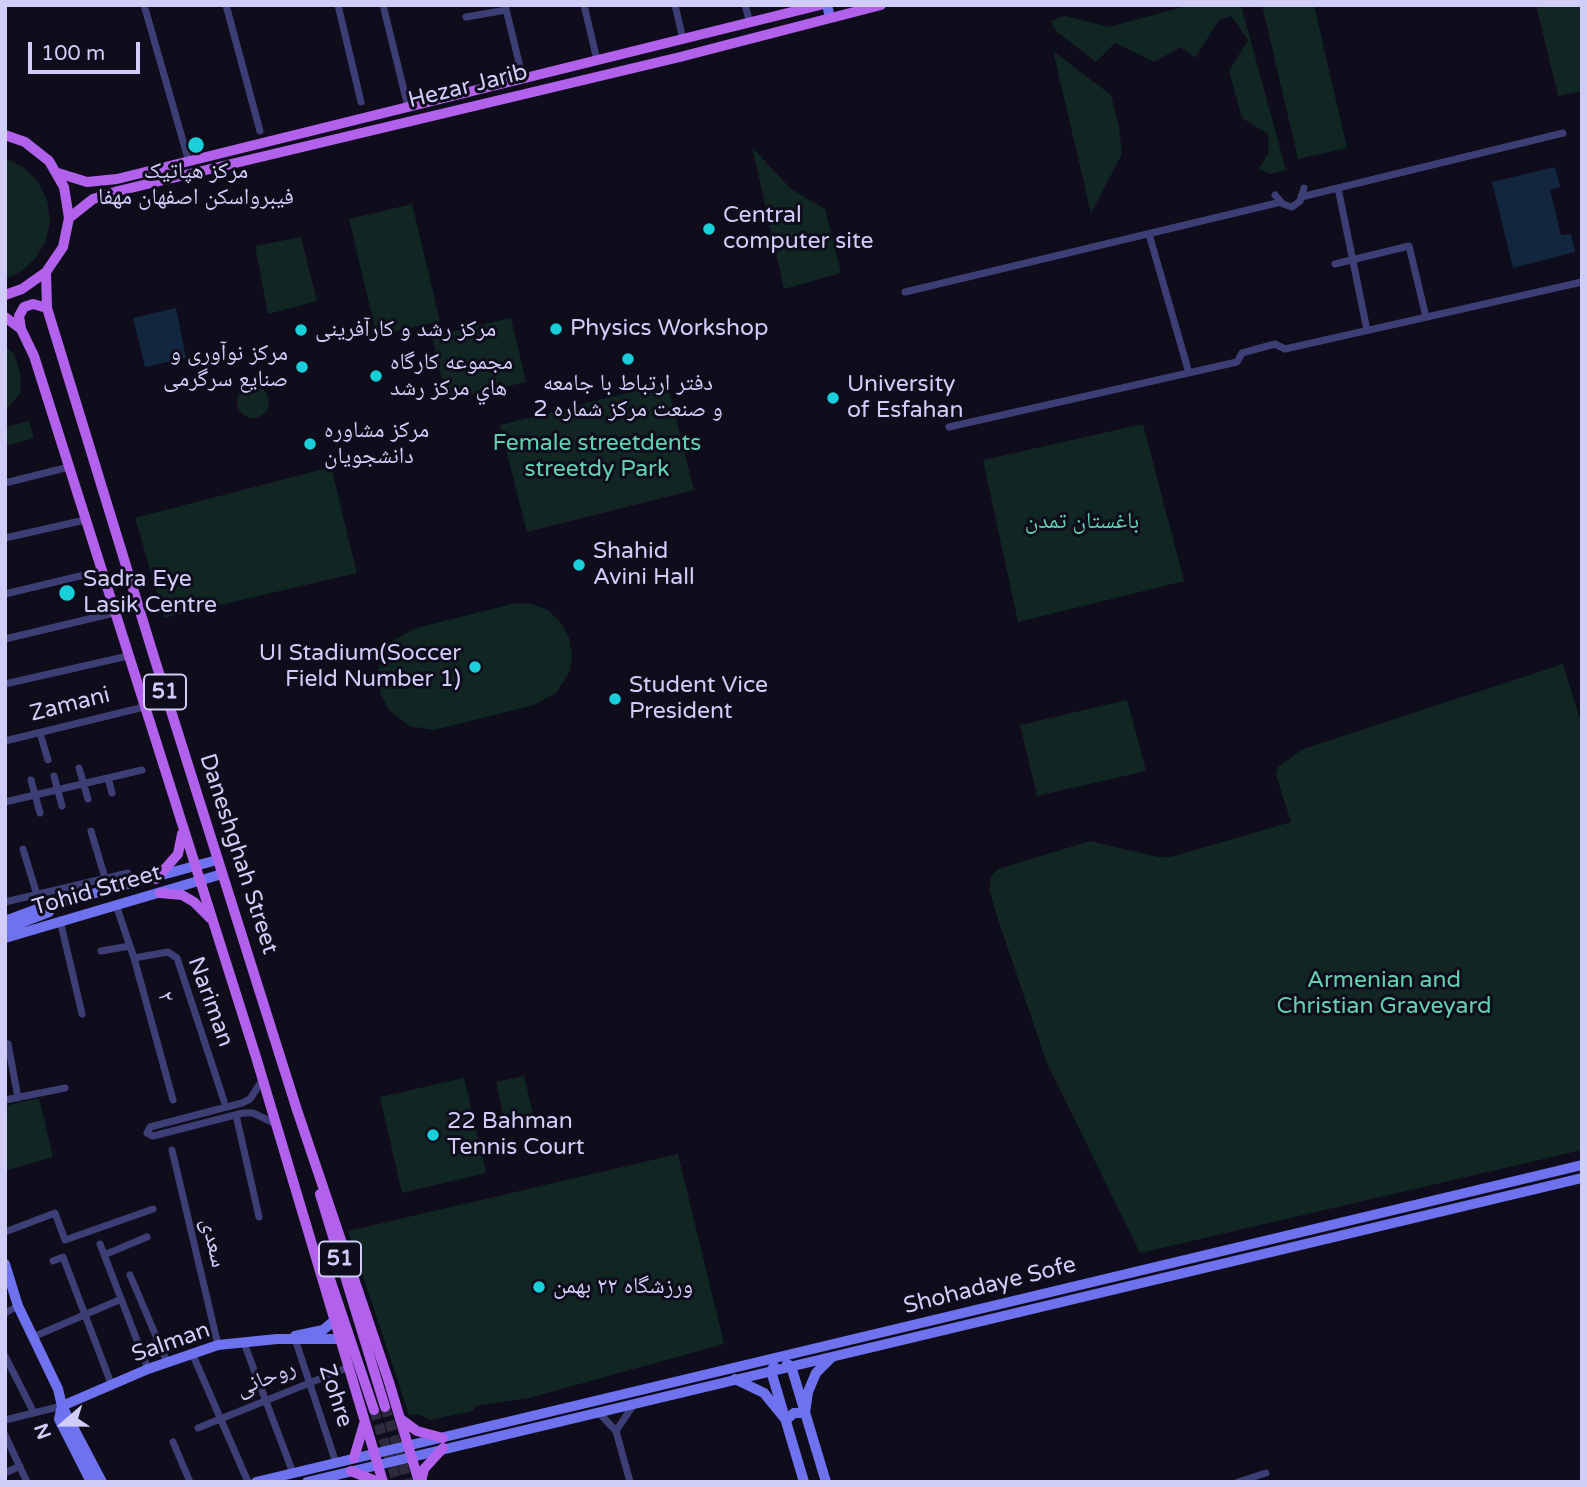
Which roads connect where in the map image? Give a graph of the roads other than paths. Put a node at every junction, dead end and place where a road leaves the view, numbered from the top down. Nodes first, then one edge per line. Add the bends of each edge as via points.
1 (144, 5) edge
2 (226, 5) edge
3 (338, 5) edge
4 (383, 5) edge
5 (584, 5) edge
6 (675, 5) edge
7 (745, 5) edge
8 (881, 5) edge
9 (815, 6) edge
10 (506, 7) edge
11 (829, 11) edge
12 (466, 17) dead end
13 (817, 20) junction
14 (750, 23) junction
15 (683, 39) junction
16 (597, 60) junction
17 (526, 78) junction
18 (533, 93) junction
19 (361, 102) dead end
20 (408, 107) junction
21 (260, 131) dead end
22 (1563, 133) dead end
23 (7, 135) edge
24 (241, 149) junction
25 (189, 162) junction
26 (244, 162) junction
27 (58, 173) junction
28 (1304, 188) dead end
29 (1338, 188) junction
30 (1275, 195) dead end
31 (1301, 197) junction
32 (1281, 202) junction
33 (69, 218) junction
34 (1149, 234) junction
35 (1353, 260) junction
36 (1335, 264) dead end
37 (46, 272) junction
38 (1582, 282) edge
39 (905, 292) dead end
40 (5, 295) edge
41 (47, 308) junction
42 (5, 317) edge
43 (1426, 317) junction
44 (21, 329) junction
45 (1367, 330) junction
46 (1189, 373) junction
47 (949, 427) dead end
48 (69, 467) junction
49 (5, 483) edge
50 (85, 520) junction
51 (5, 538) edge
52 (101, 570) junction
53 (5, 594) edge
54 (114, 613) junction
55 (5, 639) edge
56 (128, 656) junction
57 (5, 684) edge
58 (144, 707) junction
59 (40, 733) junction
60 (5, 741) edge
61 (48, 760) dead end
62 (79, 768) dead end
63 (142, 770) dead end
64 (54, 776) dead end
65 (108, 778) junction
66 (31, 780) dead end
67 (83, 783) junction
68 (58, 790) junction
69 (112, 793) dead end
70 (35, 795) junction
71 (88, 799) dead end
72 (5, 802) edge
73 (62, 806) dead end
74 (40, 813) dead end
75 (91, 831) dead end
76 (183, 832) junction
77 (23, 849) dead end
78 (217, 860) junction
79 (194, 866) junction
80 (128, 873) dead end
81 (222, 874) junction
82 (105, 878) junction
83 (156, 878) junction
84 (200, 881) junction
85 (160, 893) junction
86 (37, 895) junction
87 (5, 902) edge
88 (116, 905) junction
89 (44, 908) junction
90 (60, 920) junction
91 (5, 921) edge
92 (213, 921) junction
93 (5, 929) edge
94 (5, 938) edge
95 (130, 946) junction
96 (101, 951) dead end
97 (134, 958) junction
98 (82, 1014) dead end
99 (8, 1044) dead end
100 (262, 1079) junction
101 (65, 1088) dead end
102 (18, 1098) junction
103 (5, 1100) edge
104 (173, 1100) dead end
105 (224, 1101) dead end
106 (297, 1110) junction
107 (236, 1115) junction
108 (276, 1124) junction
109 (172, 1150) dead end
110 (1582, 1165) edge
111 (1582, 1178) edge
112 (153, 1209) dead end
113 (259, 1217) dead end
114 (1308, 1229) junction
115 (5, 1232) edge
116 (147, 1237) dead end
117 (1311, 1243) junction
118 (100, 1244) dead end
119 (104, 1255) junction
120 (53, 1261) dead end
121 (5, 1264) edge
122 (130, 1275) dead end
123 (97, 1297) dead end
124 (119, 1300) junction
125 (18, 1306) junction
126 (101, 1307) junction
127 (5, 1313) edge
128 (87, 1313) junction
129 (335, 1320) junction
130 (325, 1334) junction
131 (33, 1337) junction
132 (277, 1339) junction
133 (340, 1339) junction
134 (296, 1342) junction
135 (244, 1343) junction
136 (218, 1345) junction
137 (192, 1353) junction
138 (5, 1356) edge
139 (832, 1357) junction
140 (779, 1358) junction
141 (167, 1362) junction
142 (791, 1366) junction
143 (349, 1367) junction
144 (148, 1369) junction
145 (771, 1371) junction
146 (734, 1380) junction
147 (310, 1382) junction
148 (389, 1382) junction
149 (112, 1386) junction
150 (356, 1391) junction
151 (265, 1400) junction
152 (634, 1404) junction
153 (62, 1406) junction
154 (33, 1411) junction
155 (598, 1412) junction
156 (805, 1413) junction
157 (221, 1418) junction
158 (364, 1418) junction
159 (400, 1418) junction
160 (5, 1420) edge
161 (786, 1420) junction
162 (198, 1428) dead end
163 (616, 1431) junction
164 (5, 1435) edge
165 (173, 1442) dead end
166 (443, 1443) junction
167 (409, 1450) junction
168 (367, 1460) junction
169 (336, 1463) junction
170 (20, 1466) junction
171 (351, 1471) junction
172 (293, 1473) junction
173 (1266, 1473) dead end
174 (5, 1474) edge
175 (335, 1479) edge
176 (27, 1482) edge
177 (91, 1482) edge
178 (102, 1482) edge
179 (190, 1482) edge
180 (248, 1482) edge
181 (256, 1482) edge
182 (307, 1482) edge
183 (378, 1482) edge
184 (383, 1482) edge
185 (420, 1482) edge
186 (630, 1482) edge
187 (804, 1482) edge
188 (826, 1482) edge
189 (1238, 1482) edge

1 - 25 street
2 - 21 street
3 - 19 street
4 - 20 street
5 - 16 street
6 - 15 street
7 - 14 street
8 - 11 main road, Hezar Jarib
9 - 13 main road
9 - 14 main road, Hezar Jarib
10 - 12 street
10 - 17 street
11 - 13 main road, Hezar Jarib
13 - 18 main road, Hezar Jarib
14 - 15 main road, Hezar Jarib
15 - 16 main road, Hezar Jarib
16 - 17 main road, Hezar Jarib
17 - 18 main road
17 - 20 main road, Hezar Jarib
18 - 26 main road, Hezar Jarib
20 - 24 main road, Hezar Jarib
22 - 29 street
23 - 27 main road via 38,150
24 - 25 main road, Hezar Jarib
24 - 26 main road
25 - 27 main road, Hezar Jarib via 88,182
26 - 33 main road, Hezar Jarib via 118,191 93,200
27 - 33 main road
28 - 31 street
29 - 31 street
29 - 35 street
30 - 32 street
31 - 32 street via 1292,207
32 - 34 street
33 - 37 main road via 63,247
34 - 39 street
34 - 46 street
35 - 36 street
35 - 43 street via 1409,246
35 - 45 street
37 - 40 main road
37 - 41 main road, Daneshghah Street / 51
38 - 43 street
41 - 44 main road via 24,307 19,316
41 - 78 main road, Daneshghah Street / 51
42 - 44 main road, Daneshghah Street / 51
43 - 45 street
44 - 48 main road, Daneshghah Street / 51
45 - 46 street via 1285,349 1275,344 1242,353 1237,362
46 - 47 street
48 - 49 street
48 - 50 main road, Daneshghah Street / 51
50 - 51 street
50 - 52 main road, Daneshghah Street / 51
52 - 53 street
52 - 54 main road, Daneshghah Street / 51
54 - 55 street
54 - 56 main road, Daneshghah Street / 51
56 - 57 street
56 - 58 main road, Daneshghah Street / 51
58 - 59 street, Zamani
58 - 76 main road, Daneshghah Street / 51
59 - 60 street, Zamani
59 - 61 street
62 - 67 street
63 - 65 street
64 - 68 street
65 - 67 street
65 - 69 street
66 - 70 street
67 - 68 street
67 - 71 street
68 - 70 street
68 - 73 street
70 - 72 street
70 - 74 street
75 - 82 street
76 - 79 main road, Daneshghah Street / 51
76 - 83 main road via 178,855
77 - 86 street
78 - 79 main road, Tohid Street
78 - 81 main road, Daneshghah Street / 51
79 - 83 main road, Tohid Street
79 - 84 main road, 51
80 - 82 street
81 - 84 main road, Tohid Street
81 - 106 main road, Daneshghah Street / 51
82 - 86 street
83 - 89 main road, Tohid Street
84 - 85 main road, Tohid Street
84 - 92 main road, Daneshghah Street / 51
85 - 88 main road, Tohid Street
85 - 92 main road via 182,895
86 - 87 street
88 - 90 main road, Tohid Street
88 - 95 street, ۲
89 - 91 main road, Tohid Street
89 - 93 main road via 49,912
90 - 94 main road, Tohid Street
90 - 98 street
92 - 100 main road, Daneshghah Street / 51
95 - 96 street
95 - 97 street, ۲
97 - 104 street, ۲
97 - 105 street, Nariman via 169,952 177,958
99 - 102 street
100 - 107 street via 250,1099 242,1103 150,1127 147,1133 153,1136
100 - 108 main road, Daneshghah Street / 51
101 - 102 street
102 - 103 street
106 - 108 main road, 51 via 380,1409
106 - 148 main road, Daneshghah Street
107 - 108 street via 253,1113
107 - 113 street
108 - 129 main road, Daneshghah Street
109 - 136 street, سعدی
110 - 114 main road, Shohadaye Sofe
111 - 117 main road, Shohadaye Sofe
112 - 115 street via 65,1240 55,1213
114 - 117 main road
114 - 140 main road, Shohadaye Sofe
116 - 119 street
117 - 139 main road, Shohadaye Sofe
118 - 119 street
119 - 124 street
120 - 128 street via 63,1257
121 - 125 main road
122 - 141 street
123 - 126 street
124 - 126 street
124 - 144 street
125 - 127 street
125 - 131 main road
126 - 128 street
128 - 131 street
128 - 149 street
129 - 130 main road
129 - 133 main road, Daneshghah Street
130 - 132 main road
130 - 133 main road, Salman
130 - 134 main road, Salman
131 - 153 main road
132 - 134 main road, Salman
132 - 135 main road, Salman
133 - 143 main road, Daneshghah Street
134 - 147 street, Zohre
135 - 136 main road, Salman
135 - 151 street
136 - 137 main road, Salman
137 - 141 main road, Salman
137 - 157 street
138 - 154 street
139 - 142 main road, Shohadaye Sofe
139 - 156 main road via 816,1373
140 - 142 main road
140 - 145 main road
140 - 166 main road, Shohadaye Sofe
141 - 144 main road, Salman
142 - 145 main road, Shohadaye Sofe
142 - 156 main road
143 - 147 street, روحانی
143 - 150 main road, Daneshghah Street
144 - 149 main road, Salman
145 - 146 main road, Shohadaye Sofe
145 - 161 main road
146 - 152 main road, Shohadaye Sofe
146 - 161 main road via 764,1393
147 - 151 street, روحانی
147 - 169 street, Zohre
148 - 150 main road via 376,1396
148 - 159 main road, Daneshghah Street
149 - 153 main road, Salman
150 - 158 main road, Daneshghah Street
151 - 157 street, روحانی
151 - 172 street
152 - 155 main road, Shohadaye Sofe
152 - 163 street
153 - 154 street
153 - 177 main road via 59,1419
153 - 178 main road
154 - 160 street
155 - 163 street
155 - 166 main road, Shohadaye Sofe
156 - 161 main road via 794,1413
156 - 188 main road
157 - 162 street, روحانی
157 - 180 street
158 - 168 main road, Daneshghah Street
158 - 168 main road
159 - 166 main road
159 - 167 main road, Daneshghah Street
161 - 187 main road
163 - 186 street
164 - 170 street
165 - 179 street
166 - 167 main road, Shohadaye Sofe
166 - 185 main road
167 - 168 main road via 390,1449
167 - 168 main road via 394,1460
167 - 185 main road, Daneshghah Street
168 - 169 main road
168 - 171 main road
168 - 184 main road, Daneshghah Street
169 - 172 main road
170 - 174 street
170 - 176 street
171 - 175 main road
171 - 183 main road
172 - 181 main road
173 - 189 street
175 - 182 main road

